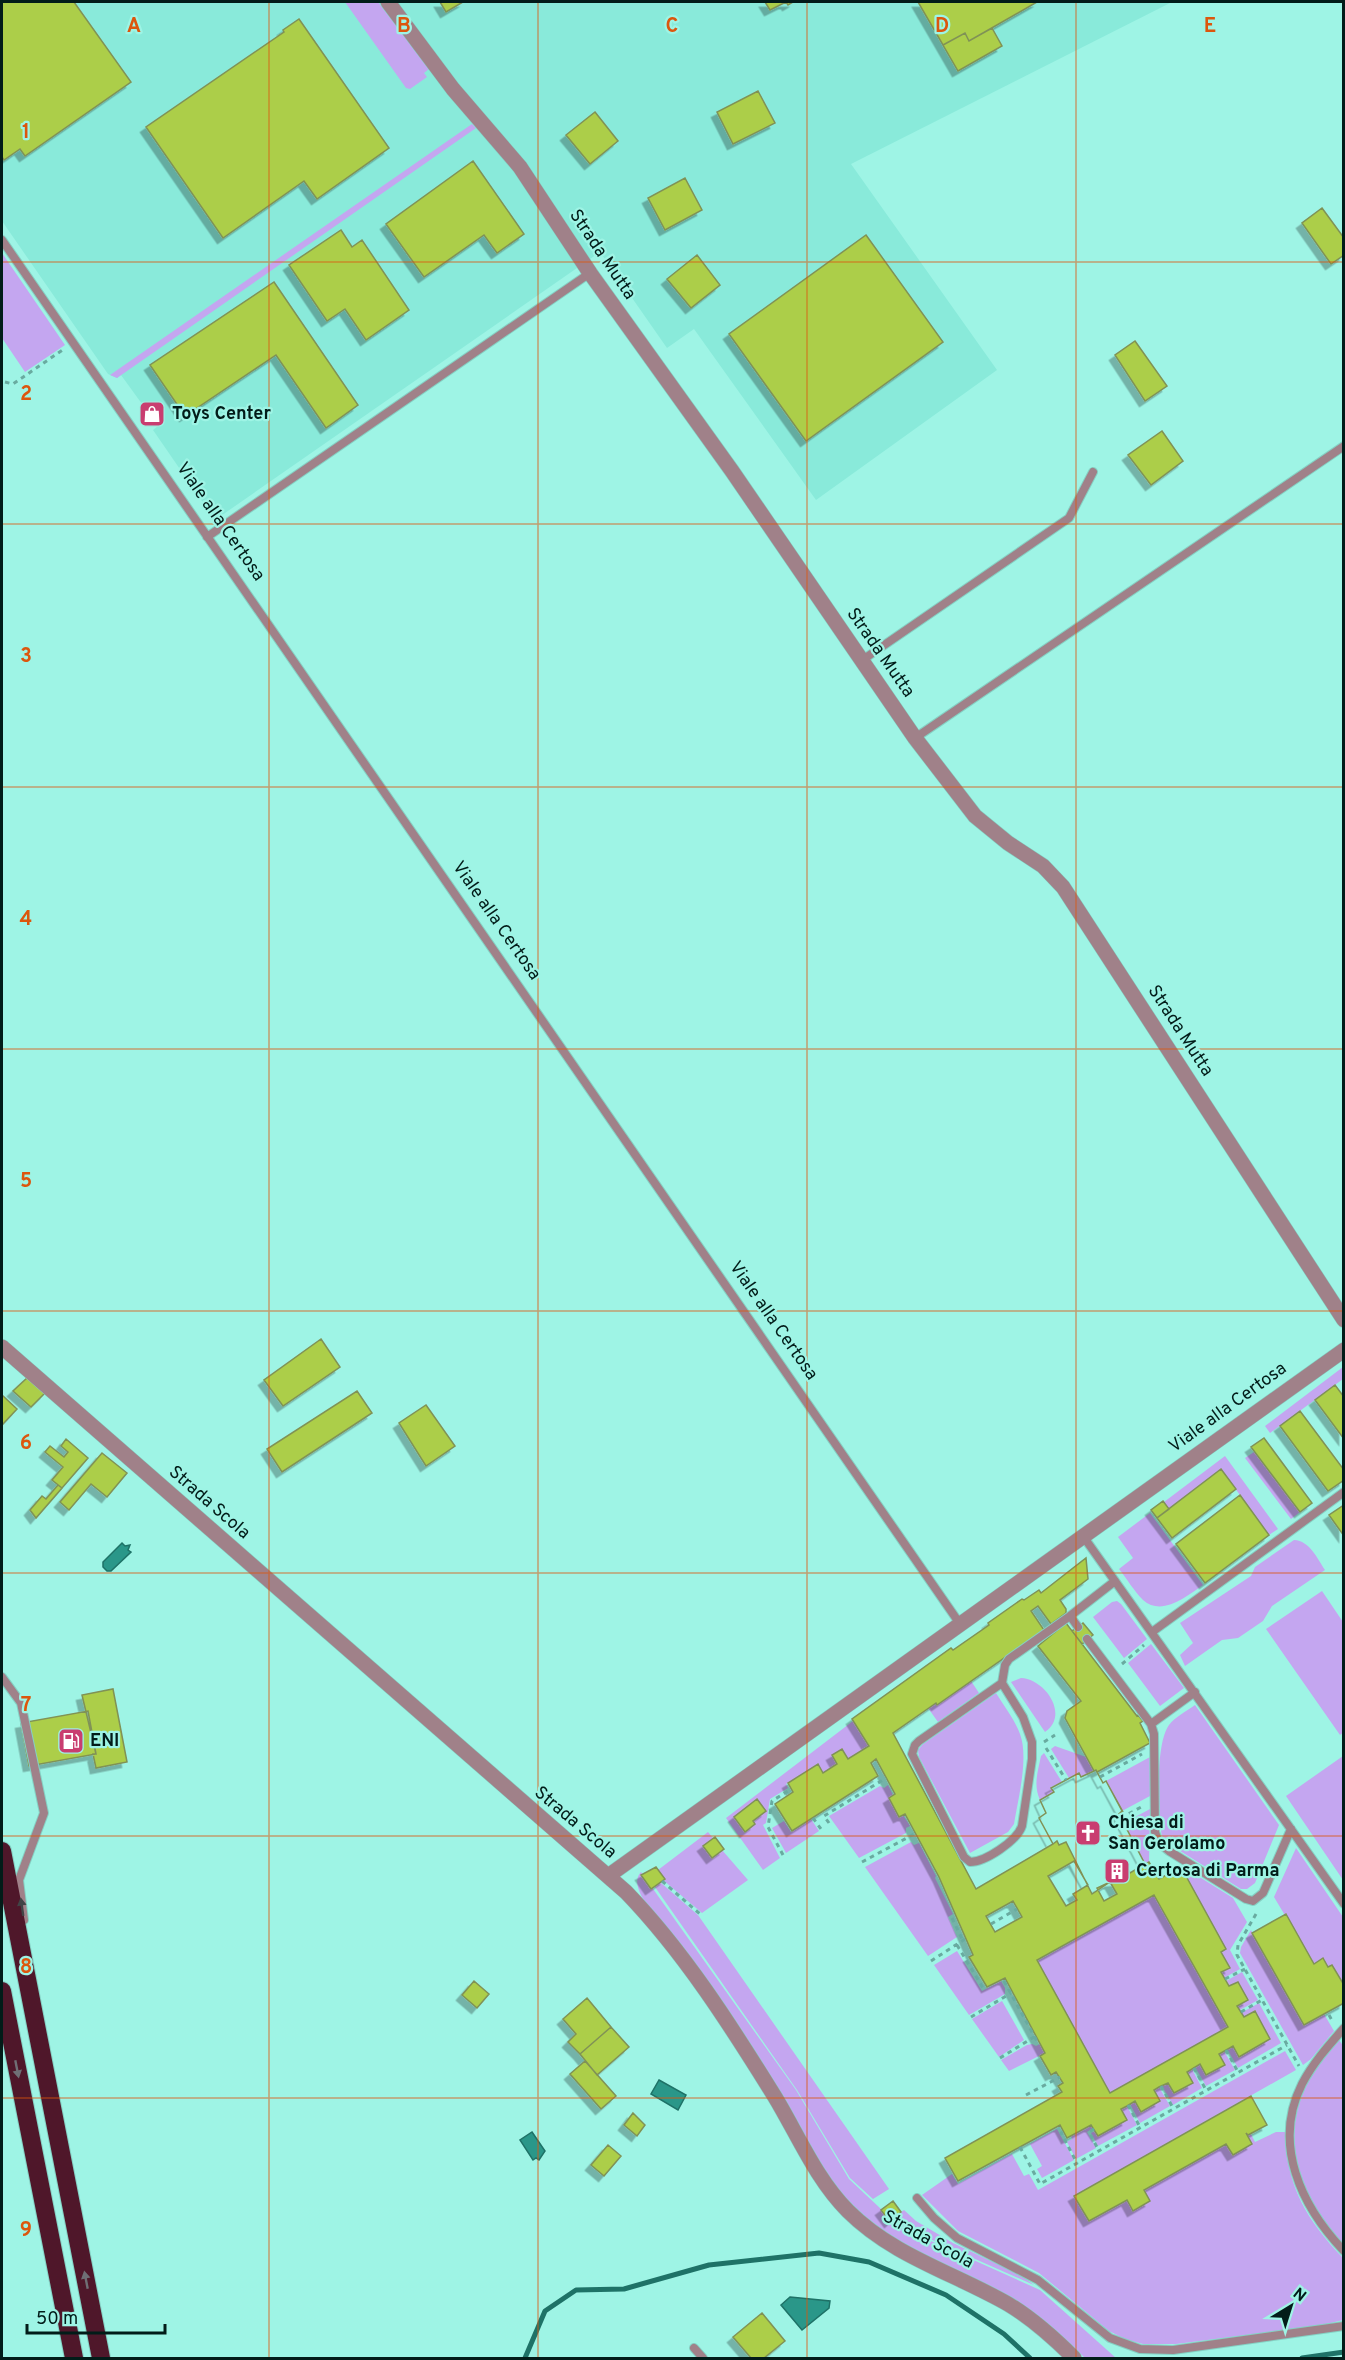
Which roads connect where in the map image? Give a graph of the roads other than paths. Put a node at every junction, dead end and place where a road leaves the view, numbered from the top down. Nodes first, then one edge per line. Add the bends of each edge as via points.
1 (387, 2) edge
2 (2, 240) edge
3 (590, 273) junction
4 (1344, 446) edge
5 (1093, 472) dead end
6 (207, 537) junction
7 (861, 661) junction
8 (915, 738) junction
9 (1344, 1320) edge
10 (2, 1347) edge
11 (1344, 1350) edge
12 (1344, 1492) edge
13 (1083, 1536) junction
14 (1115, 1581) junction
15 (1070, 1616) junction
16 (960, 1624) junction
17 (1078, 1627) dead end
18 (1154, 1634) junction
19 (1087, 1640) dead end
20 (2, 1677) edge
21 (1002, 1683) junction
22 (1196, 1692) junction
23 (1151, 1724) junction
24 (1291, 1829) junction
25 (2, 1851) edge
26 (608, 1876) junction
27 (1344, 1904) edge
28 (2, 1991) edge
29 (1344, 2028) edge
30 (44, 2069) junction
31 (917, 2198) dead end
32 (1344, 2251) edge
33 (1344, 2326) edge
34 (694, 2348) dead end
35 (74, 2358) edge
36 (101, 2358) edge
37 (703, 2358) edge
38 (1074, 2358) edge

1 - 3 street, Strada Mutta via 453,89 520,167
2 - 6 lane, Viale alla Certosa
3 - 6 lane
3 - 7 street, Strada Mutta via 732,471
4 - 8 lane
5 - 7 lane via 1069,518
6 - 16 lane, Viale alla Certosa
7 - 8 street, Strada Mutta
8 - 9 street, Strada Mutta via 975,816 1043,866 1063,887
10 - 26 street, Strada Scola
11 - 13 street, Viale alla Certosa
12 - 18 lane
13 - 14 lane
13 - 16 street, Viale alla Certosa
14 - 15 lane
14 - 18 lane
15 - 17 lane
15 - 21 lane via 1007,1661
16 - 26 street, Viale alla Certosa
18 - 22 lane
19 - 23 lane
30 -> 20 lane via 19,1880 44,1814 21,1703
21 - 21 lane via 1023,1717 1032,1742 1022,1826 1008,1844 970,1862 913,1759 913,1749
22 - 23 lane
22 - 24 lane
23 - 24 lane via 1155,1832 1159,1843 1169,1851 1246,1899 1257,1899
24 - 27 lane
25 - 30 highway
26 - 38 street, Strada Scola via 653,1921 684,1961 761,2076 824,2181 846,2209 895,2247 1018,2311
28 -> 35 highway
29 - 32 lane via 1305,2078 1298,2093 1290,2138 1293,2167 1309,2207
36 -> 30 highway
31 - 33 lane via 957,2238 1038,2280 1096,2328 1128,2346 1173,2350
34 - 37 lane

